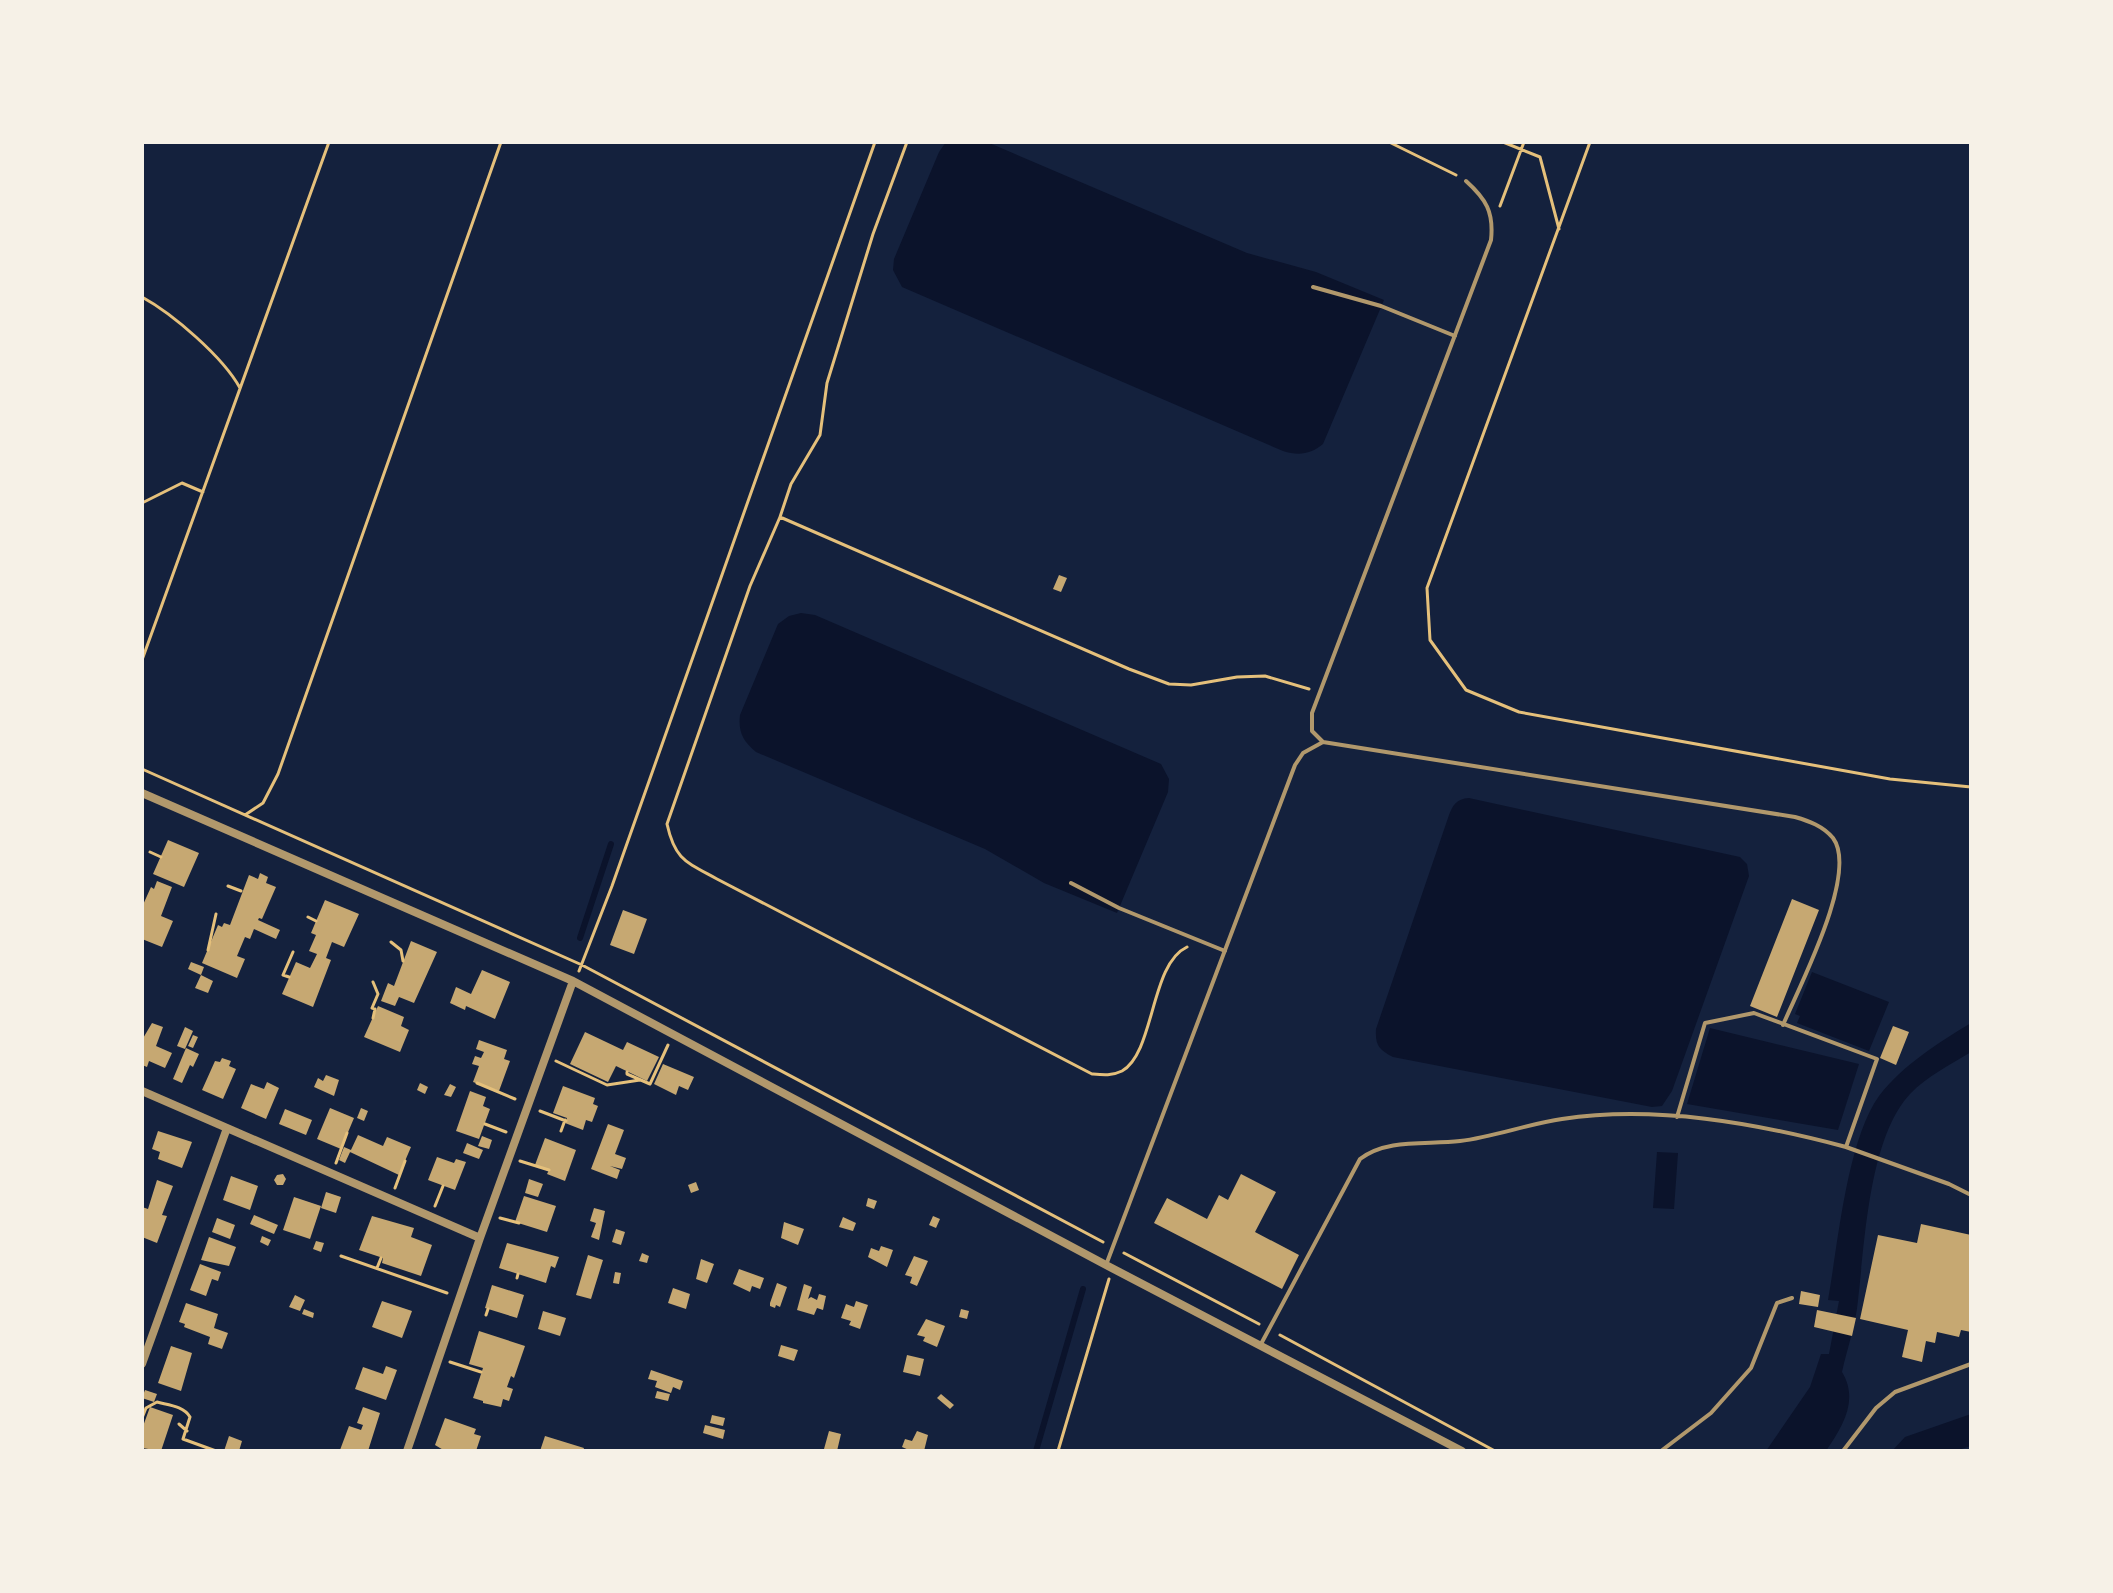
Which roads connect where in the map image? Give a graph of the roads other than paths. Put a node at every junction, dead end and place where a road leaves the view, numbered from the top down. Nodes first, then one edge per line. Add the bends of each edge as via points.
1 (1466, 181) road end
2 (1313, 287) dead end
3 (1455, 336) junction
4 (1323, 742) junction
5 (142, 793) edge
6 (1071, 883) dead end
7 (1225, 951) junction
8 (573, 981) junction
9 (1783, 1025) junction
10 (142, 1091) edge
11 (1677, 1117) junction
12 (227, 1128) junction
13 (1846, 1147) junction
14 (1971, 1195) edge
15 (480, 1238) junction
16 (1109, 1267) junction
17 (1792, 1298) dead end
18 (1260, 1346) junction
19 (142, 1364) edge
20 (1971, 1364) edge
21 (407, 1451) edge
22 (1462, 1451) edge
23 (1661, 1451) edge
24 (1843, 1451) edge

1 - 3 lane via 1486,201 1493,224
2 - 3 lane via 1381,306
3 - 4 lane via 1321,692 1311,724
4 - 7 lane via 1303,753 1295,765
4 - 9 lane via 1811,822 1834,840 1840,875 1834,903
5 - 8 street
6 - 7 lane
7 - 16 lane
8 - 15 street
8 - 16 street
9 - 11 lane via 1754,1013 1705,1023
9 - 13 lane via 1877,1059
10 - 12 street
11 - 13 lane
11 - 18 lane via 1562,1119 1463,1141 1370,1151 1360,1159
12 - 15 street
12 - 19 street
13 - 14 lane
15 - 21 street
16 - 18 street
17 - 23 lane via 1777,1303 1751,1368 1711,1413
18 - 22 street
20 - 24 lane via 1895,1392

